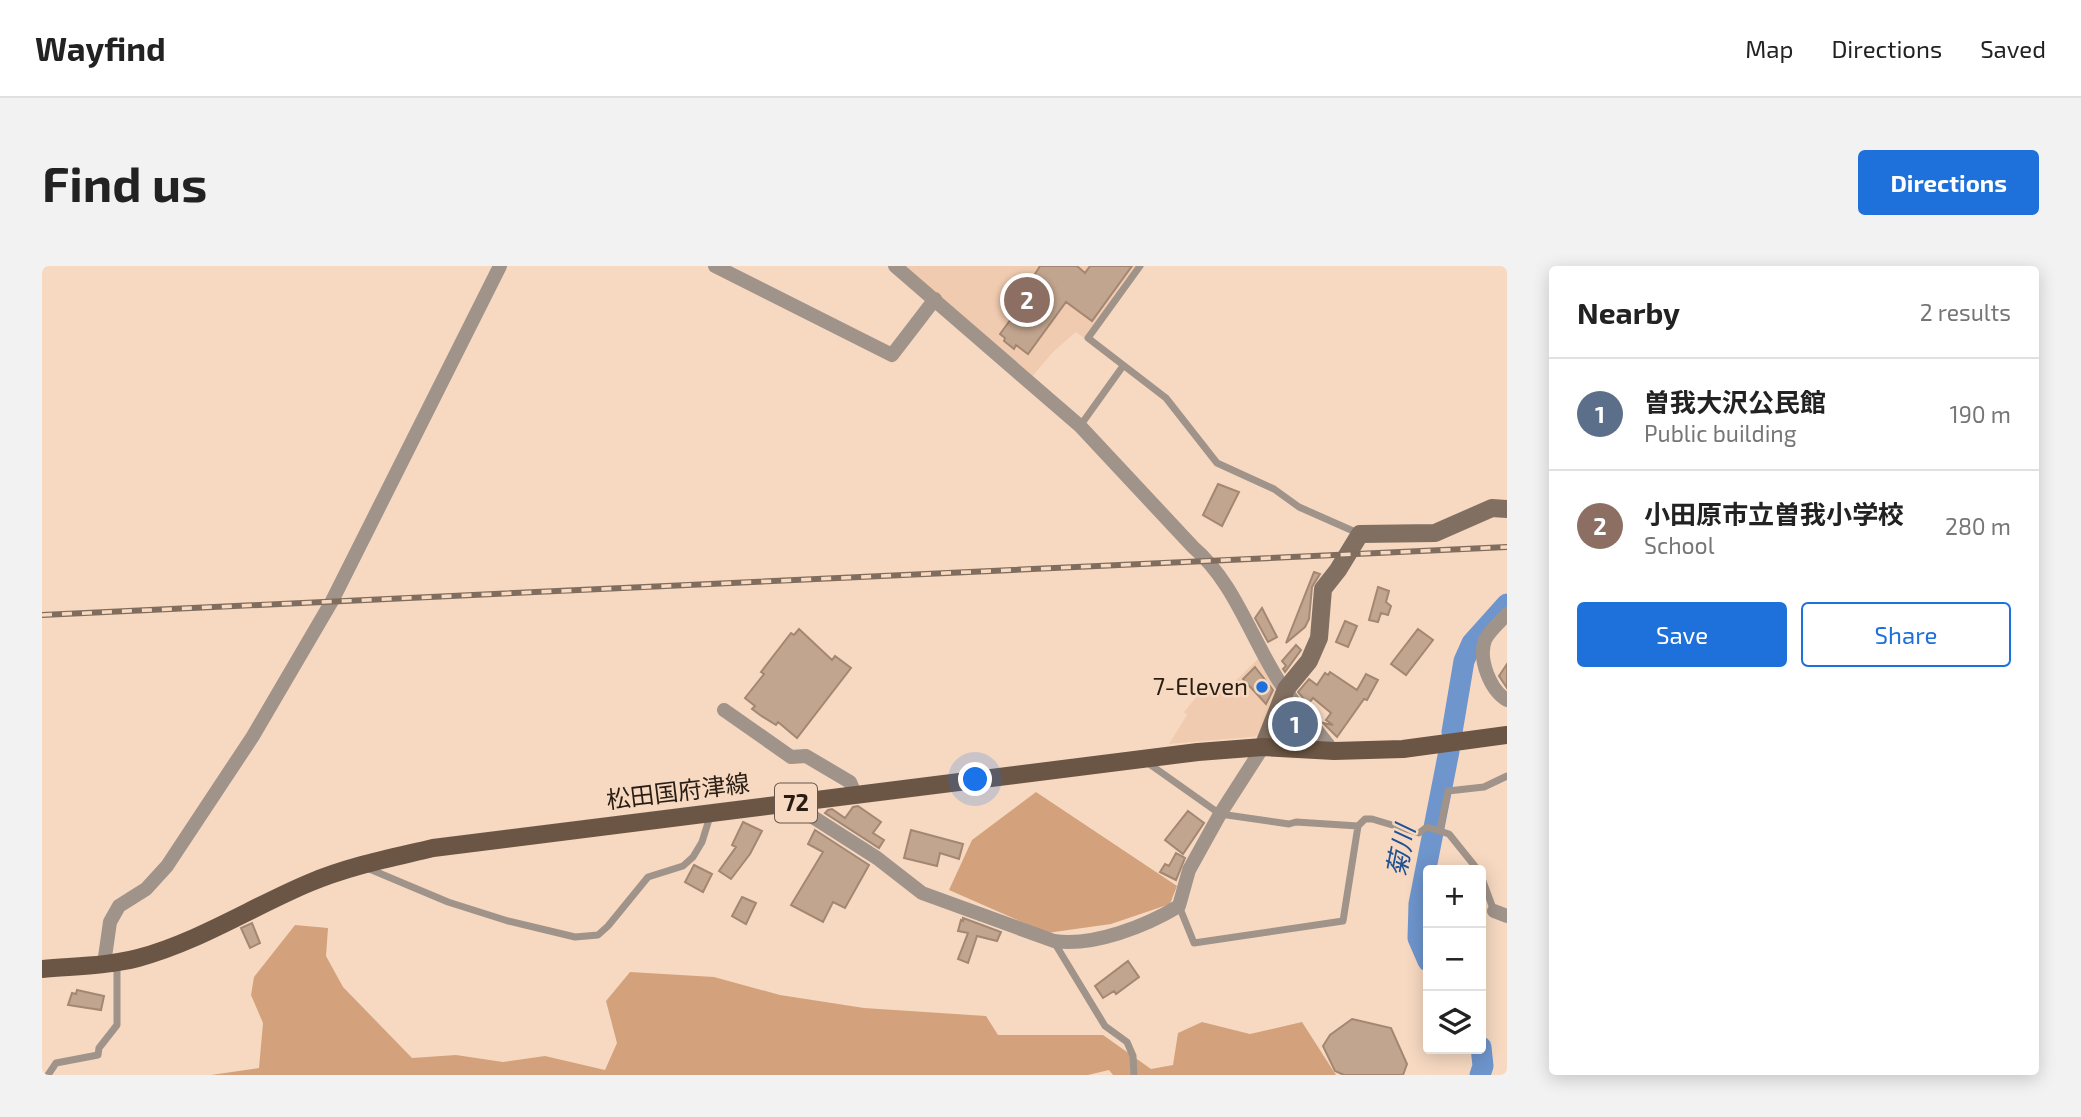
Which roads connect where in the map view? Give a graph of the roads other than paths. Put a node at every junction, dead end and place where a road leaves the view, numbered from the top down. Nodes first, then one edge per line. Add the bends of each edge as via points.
1 (500, 266) edge
2 (715, 266) edge
3 (895, 266) edge
4 (1140, 266) edge
5 (935, 299) junction
6 (1123, 366) junction
7 (1080, 426) junction
8 (1507, 509) edge
9 (1360, 534) junction
10 (1507, 614) edge
11 (1286, 689) junction
12 (1507, 699) edge
13 (724, 710) dead end
14 (1507, 735) edge
15 (1263, 747) junction
16 (1333, 751) junction
17 (1142, 759) junction
18 (1507, 776) edge
19 (855, 794) junction
20 (791, 803) junction
21 (712, 812) junction
22 (1220, 814) junction
23 (1358, 825) junction
24 (1440, 830) junction
25 (359, 865) junction
26 (1474, 865) edge
27 (1486, 885) edge
28 (1179, 906) junction
29 (1501, 913) edge
30 (1054, 941) junction
31 (111, 963) junction
32 (42, 969) edge
33 (48, 1075) edge
34 (1135, 1075) edge

1 - 31 street via 332,601 253,736 167,866 146,889 119,906 110,922
2 - 5 street via 892,355
3 - 5 street
4 - 6 lane via 1088,338
5 - 7 street
6 - 7 lane
6 - 9 lane via 1166,398 1217,463
7 - 11 street via 1210,562
8 - 9 main road via 1492,508 1435,533
9 - 11 main road via 1323,589 1319,638 1309,661
10 - 12 street via 1485,640 1485,654 1486,676 1498,695
11 - 15 main road
11 - 16 street
13 - 19 street via 791,757 806,756 850,782
14 - 16 main road, 松田国府津線 / 72 via 1404,750
15 - 16 main road, 松田国府津線 / 72
15 - 17 main road, 松田国府津線 / 72
15 - 22 street
17 - 19 main road, 松田国府津線 / 72
17 - 22 lane
18 - 24 lane via 1484,787 1448,792
19 - 20 main road, 松田国府津線 / 72
20 - 21 main road, 松田国府津線 / 72
20 - 30 street via 922,892
21 - 25 main road, 松田国府津線 / 72 via 433,848
21 - 25 lane via 693,857 683,866 648,877 598,935 575,937 508,921
22 - 23 lane via 1289,824
22 - 28 street via 1189,870
23 - 24 lane via 1372,819 1419,833 1427,827
23 - 28 lane via 1343,921 1194,943
24 - 26 lane via 1453,838
25 - 31 main road, 松田国府津線 / 72 via 311,882 175,946
27 - 29 lane
28 - 30 street via 1154,921 1122,931
30 - 34 lane via 1105,1026 1127,1042
31 - 32 main road, 松田国府津線 / 72
31 - 33 lane via 117,1025 98,1055 56,1063

